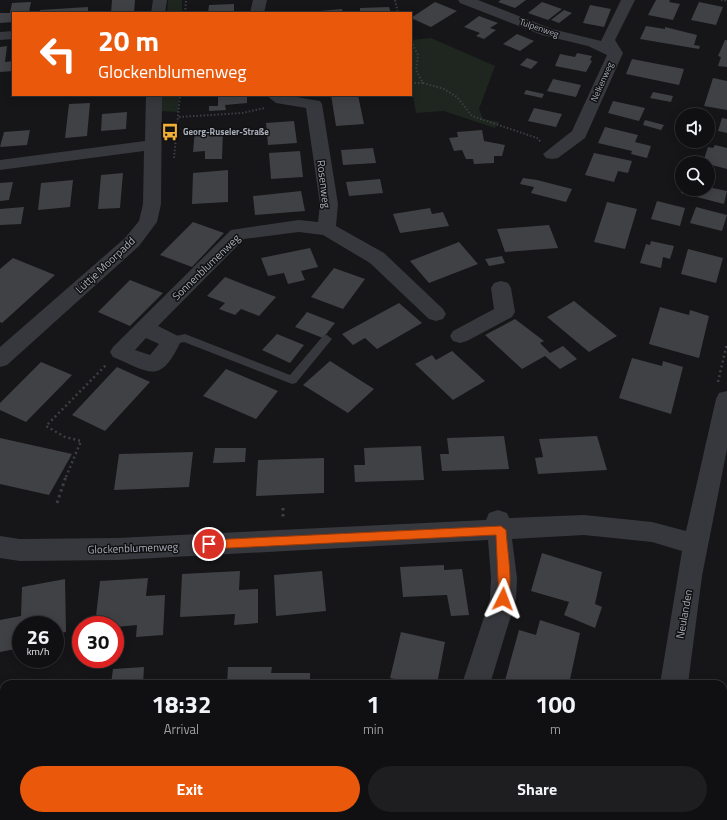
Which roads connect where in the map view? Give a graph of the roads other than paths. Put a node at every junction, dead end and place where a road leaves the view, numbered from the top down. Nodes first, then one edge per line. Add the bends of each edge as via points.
1 (160, 0) edge
2 (260, 0) edge
3 (465, 0) edge
4 (628, 0) edge
5 (158, 12) edge
6 (257, 12) edge
7 (12, 35) edge
8 (0, 36) edge
9 (615, 53) junction
10 (154, 96) edge
11 (283, 97) edge
12 (152, 145) junction
13 (552, 154) road end
14 (0, 165) edge
15 (327, 229) junction
16 (500, 288) dead end
17 (436, 314) dead end
18 (143, 328) junction
19 (460, 336) dead end
20 (327, 339) dead end
21 (170, 341) junction
22 (0, 359) edge
23 (727, 399) edge
24 (499, 525) junction
25 (696, 544) junction
26 (0, 547) edge
27 (477, 680) edge
28 (674, 680) edge

1 - 5 street
2 - 6 street
3 - 9 street, Tulpenweg via 547,32 593,43
4 - 9 street, Nelkenweg via 608,40
7 - 8 street
9 - 13 street, Nelkenweg via 579,134
10 - 12 street, Lüttje Moorpadd
11 - 15 street, Rosenweg via 314,104 329,204
12 - 14 street
12 - 22 street, Lüttje Moorpadd via 152,204 148,222 132,242
15 - 17 street via 377,258
15 - 18 street, Sonnenblumenweg via 299,226 238,234
16 - 19 street via 505,312
18 - 21 street
18 - 21 street, Sonnenblumenweg via 120,352 153,365 165,353
20 - 21 lane via 292,380 185,338
23 - 25 street, Neulanden
24 - 25 street, Glockenblumenweg via 584,525 652,532
24 - 26 street, Glockenblumenweg via 118,549 20,550
24 - 27 street via 504,578 503,599
25 - 28 street, Neulanden via 678,644

